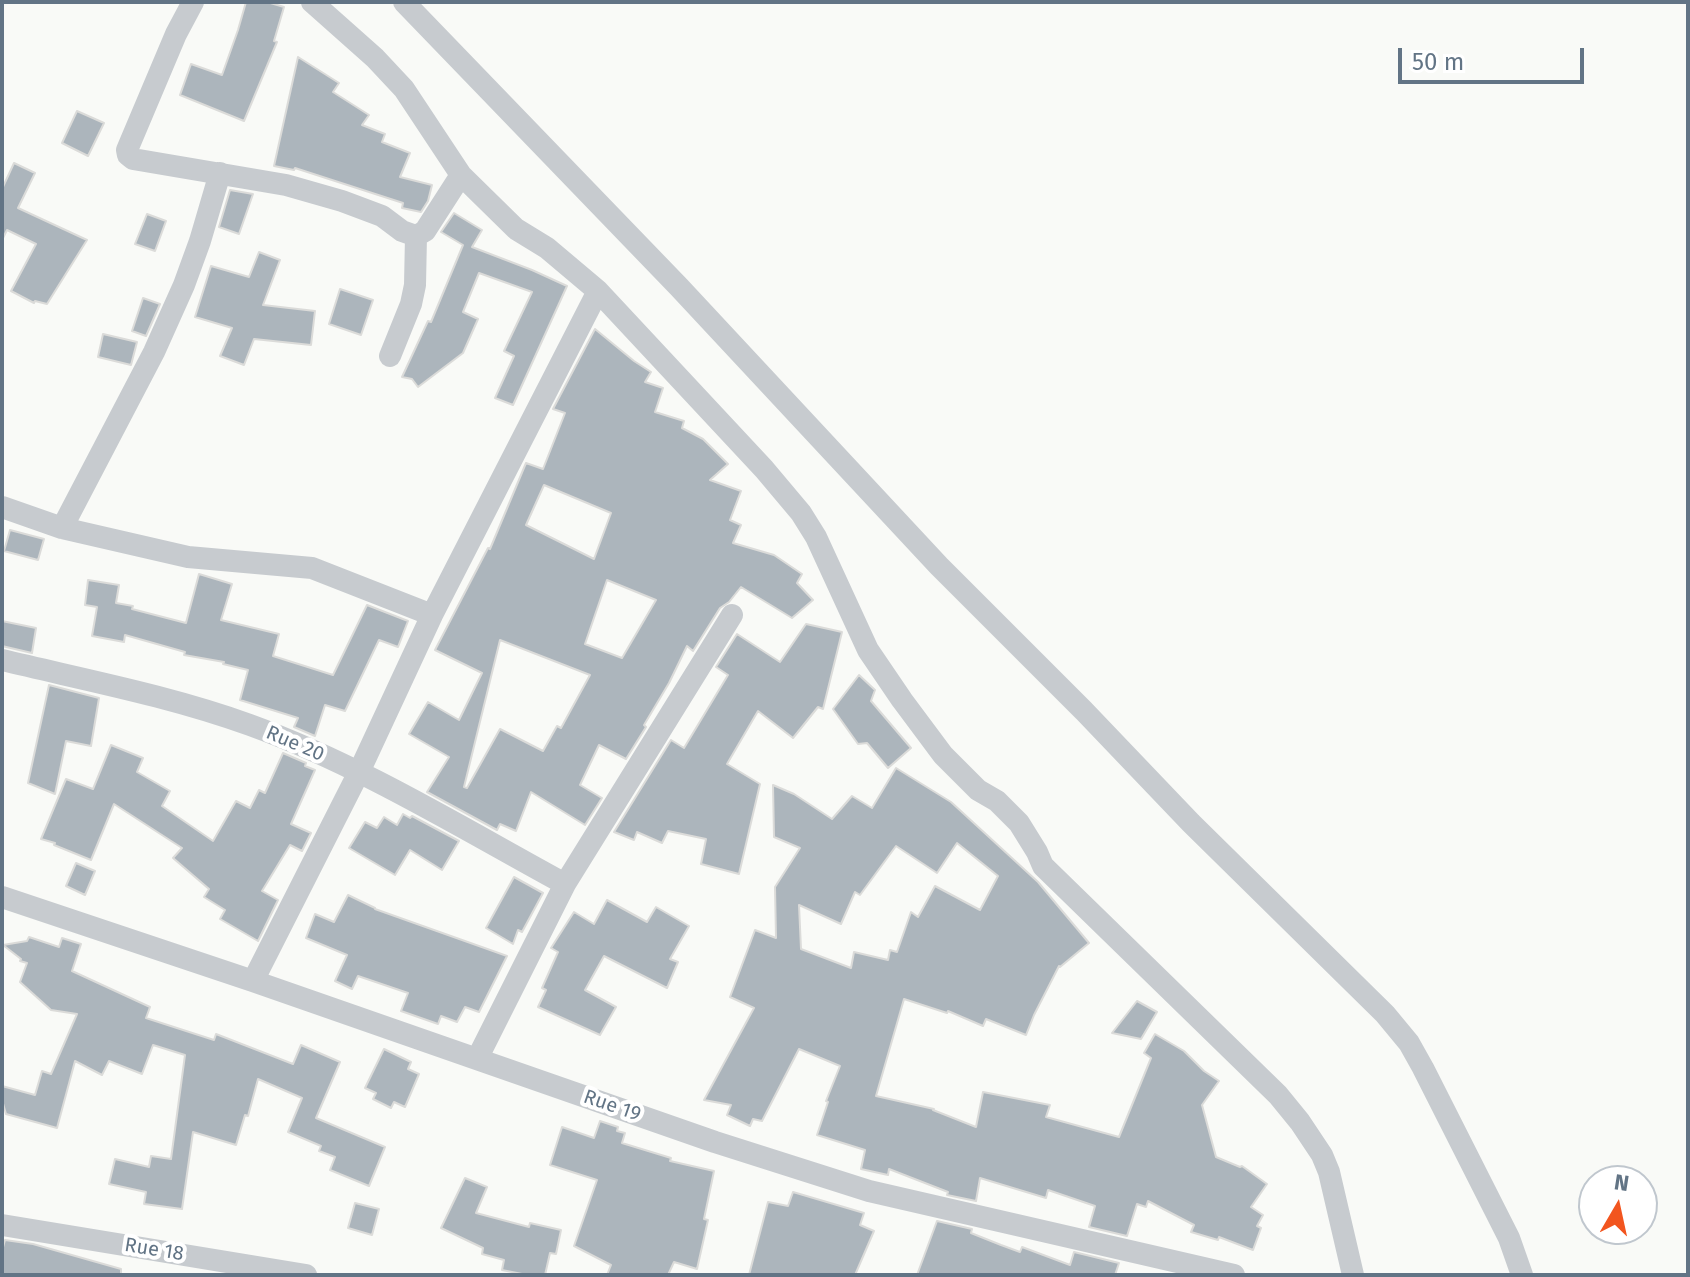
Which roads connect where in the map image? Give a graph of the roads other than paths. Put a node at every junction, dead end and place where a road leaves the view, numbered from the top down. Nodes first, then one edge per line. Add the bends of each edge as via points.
1 (193, 2) edge
2 (312, 2) edge
3 (404, 2) edge
4 (220, 173) junction
5 (461, 175) junction
6 (416, 236) junction
7 (598, 291) junction
8 (390, 356) dead end
9 (2, 507) edge
10 (62, 528) junction
11 (432, 615) junction
12 (732, 615) dead end
13 (2, 660) edge
14 (359, 772) junction
15 (565, 884) junction
16 (2, 897) edge
17 (253, 981) junction
18 (477, 1059) junction
19 (2, 1225) edge
20 (306, 1275) edge
21 (1234, 1275) edge
22 (1353, 1275) edge
23 (1522, 1275) edge

1 - 4 street via 127,150 142,162
2 - 5 street via 404,89
3 - 23 street via 939,566 1385,1014 1423,1068 1509,1238
4 - 6 street via 342,201
4 - 10 street via 184,285
5 - 6 street via 425,231
5 - 7 street via 516,229
6 - 8 street via 411,304
7 - 11 street
7 - 22 street via 801,513 868,650 943,755 1010,813 1043,866 1300,1122 1329,1172
9 - 10 street
10 - 11 street via 188,557 312,568
11 - 14 street
12 - 15 street
13 - 14 street, Rue 20 via 212,713
14 - 15 street, Rue 20
14 - 17 street
15 - 18 street
16 - 17 street, Rue 19
17 - 18 street, Rue 19
18 - 21 street, Rue 19 via 869,1191
19 - 20 street, Rue 18

